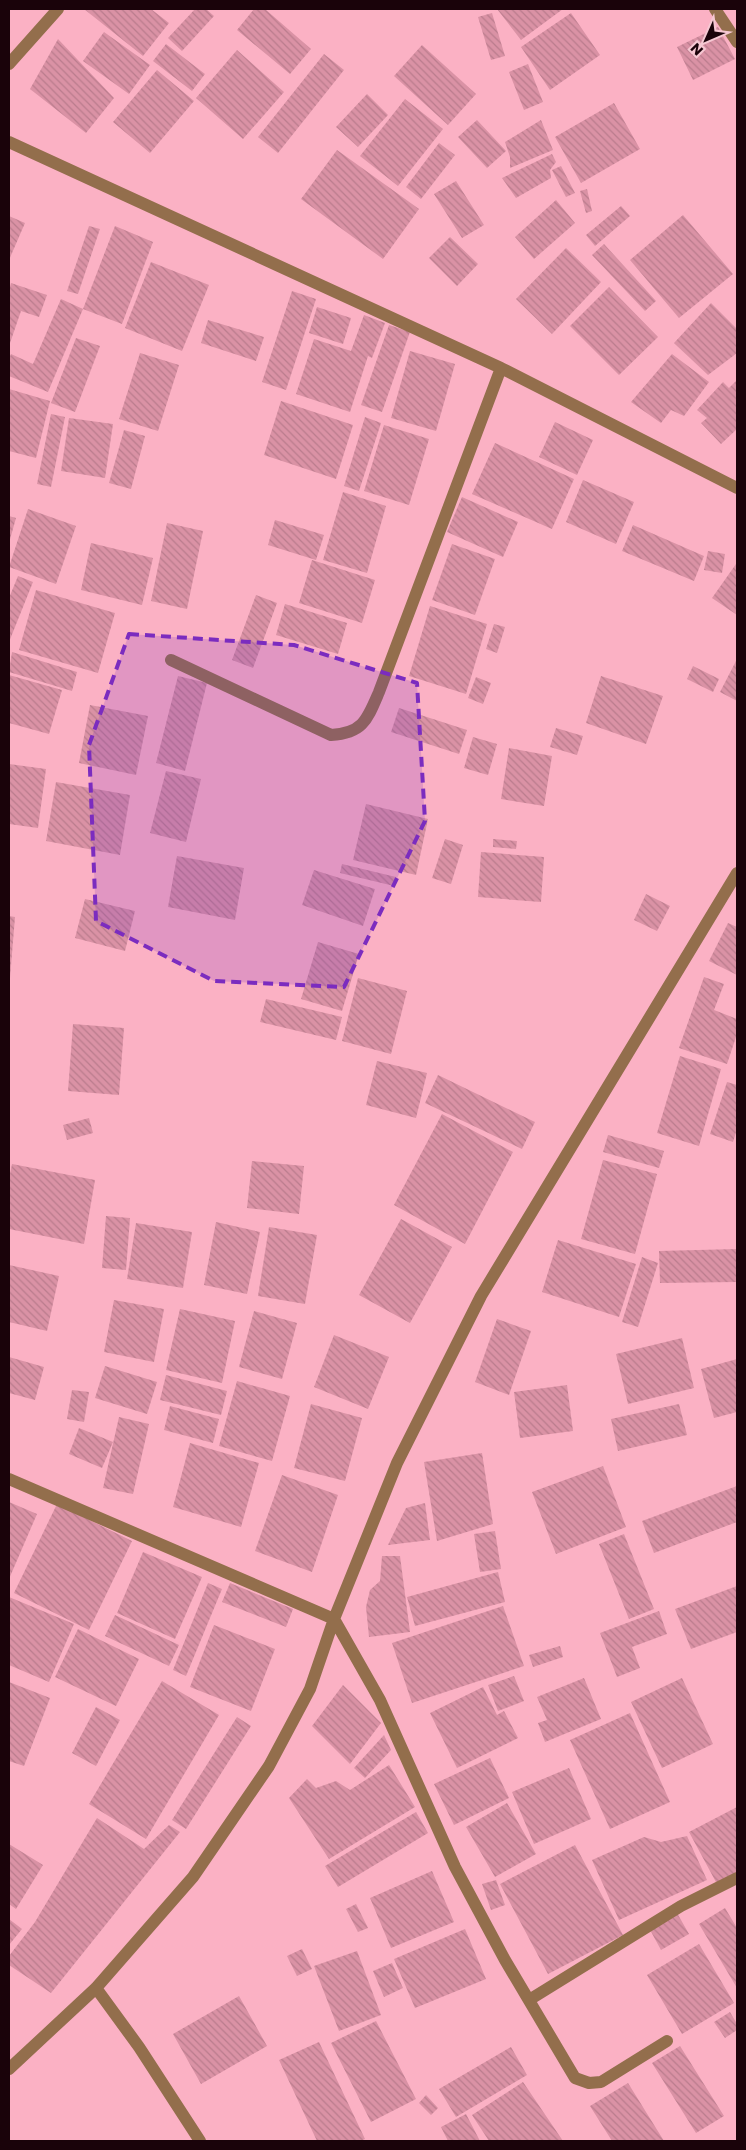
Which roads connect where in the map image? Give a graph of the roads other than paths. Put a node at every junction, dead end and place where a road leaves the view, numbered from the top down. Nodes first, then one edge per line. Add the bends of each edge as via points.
1 (58, 9) edge
2 (715, 9) edge
3 (737, 42) edge
4 (9, 64) edge
5 (9, 142) edge
6 (500, 368) junction
7 (737, 488) edge
8 (171, 660) dead end
9 (737, 874) edge
10 (9, 1479) edge
11 (334, 1619) junction
12 (737, 1878) edge
13 (96, 1988) junction
14 (529, 2000) junction
15 (667, 2041) dead end
16 (9, 2070) edge
17 (200, 2141) edge

1 - 4 street
2 - 3 street
5 - 6 street
6 - 7 street
6 - 8 street via 379,692 368,718 350,734 331,735
9 - 11 street via 481,1296 397,1463
10 - 11 street
11 - 13 street via 310,1689 270,1766 193,1877
11 - 14 street via 380,1700 455,1867
12 - 14 street via 681,1906
13 - 16 street
13 - 17 street
14 - 15 street via 570,2072 575,2078 589,2083 601,2082

